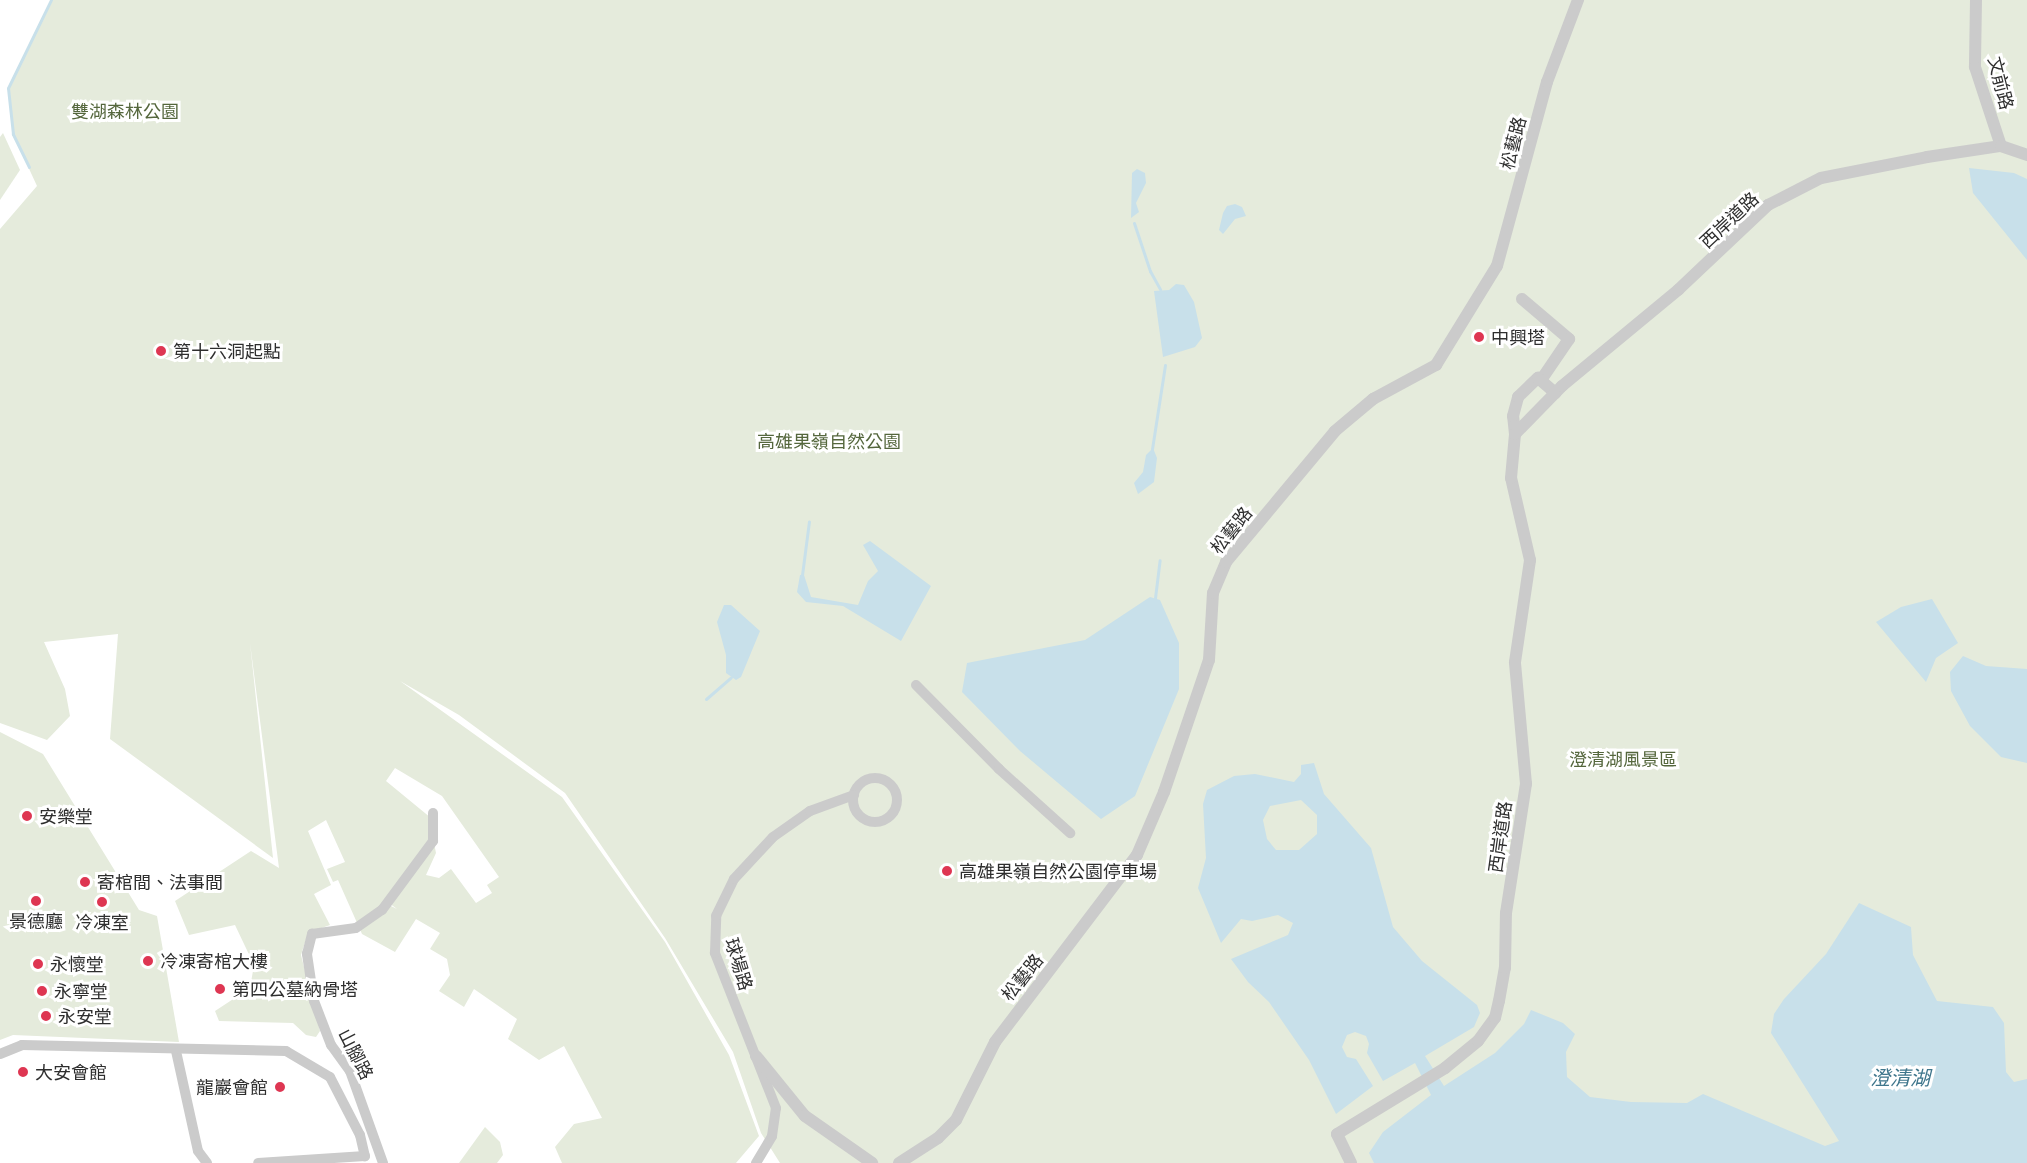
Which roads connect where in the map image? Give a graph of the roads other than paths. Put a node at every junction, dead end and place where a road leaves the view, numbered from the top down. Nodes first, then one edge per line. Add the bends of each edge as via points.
1 (1578, 0) edge
2 (1976, 0) edge
3 (2001, 146) junction
4 (2027, 155) edge
5 (1522, 299) dead end
6 (1541, 380) junction
7 (1555, 393) junction
8 (1515, 434) junction
9 (916, 685) dead end
10 (854, 795) junction
11 (433, 813) dead end
12 (1070, 833) dead end
13 (176, 1051) junction
14 (0, 1054) edge
15 (756, 1056) junction
16 (922, 1148) junction
17 (207, 1163) edge
18 (258, 1163) edge
19 (383, 1163) edge
20 (756, 1163) edge
21 (872, 1163) edge
22 (899, 1163) edge
23 (907, 1163) edge
24 (1351, 1163) edge

1 - 16 street, 松藝路 via 1547,82 1497,266 1436,365 1373,399 1335,431 1226,562 1213,593 1209,660 1164,792 1137,855 995,1042 956,1120
2 - 3 street, 文前路 via 1975,67
3 - 4 street
3 - 7 street, 西岸道路 via 1821,178 1768,205 1686,284
5 - 6 street, 西岸道路 via 1569,339
6 - 7 street
6 - 8 street, 西岸道路 via 1538,378 1516,401
7 - 8 street, 西岸道路
8 - 24 street, 西岸道路 via 1511,478 1530,560 1515,662 1526,784 1506,913 1505,968 1494,1018 1478,1041 1445,1068 1337,1134
9 - 12 street via 999,769
10 - 10 street, 球場路 via 855,810 866,820 880,822 896,807 896,793 881,780 867,780
10 - 15 street, 球場路 via 810,811 773,837 752,856 723,897 713,935 715,953
11 - 19 street, 山腳路 via 433,841 382,910 356,928 312,934 306,954 314,1001 331,1045 350,1071
13 - 14 street via 22,1045
13 - 17 street via 198,1151
13 - 18 street via 286,1052 330,1077 360,1136 365,1156
15 - 20 street, 球場路 via 776,1108 772,1136
15 - 21 street via 806,1116
16 - 22 street, 松藝路
16 - 23 street

